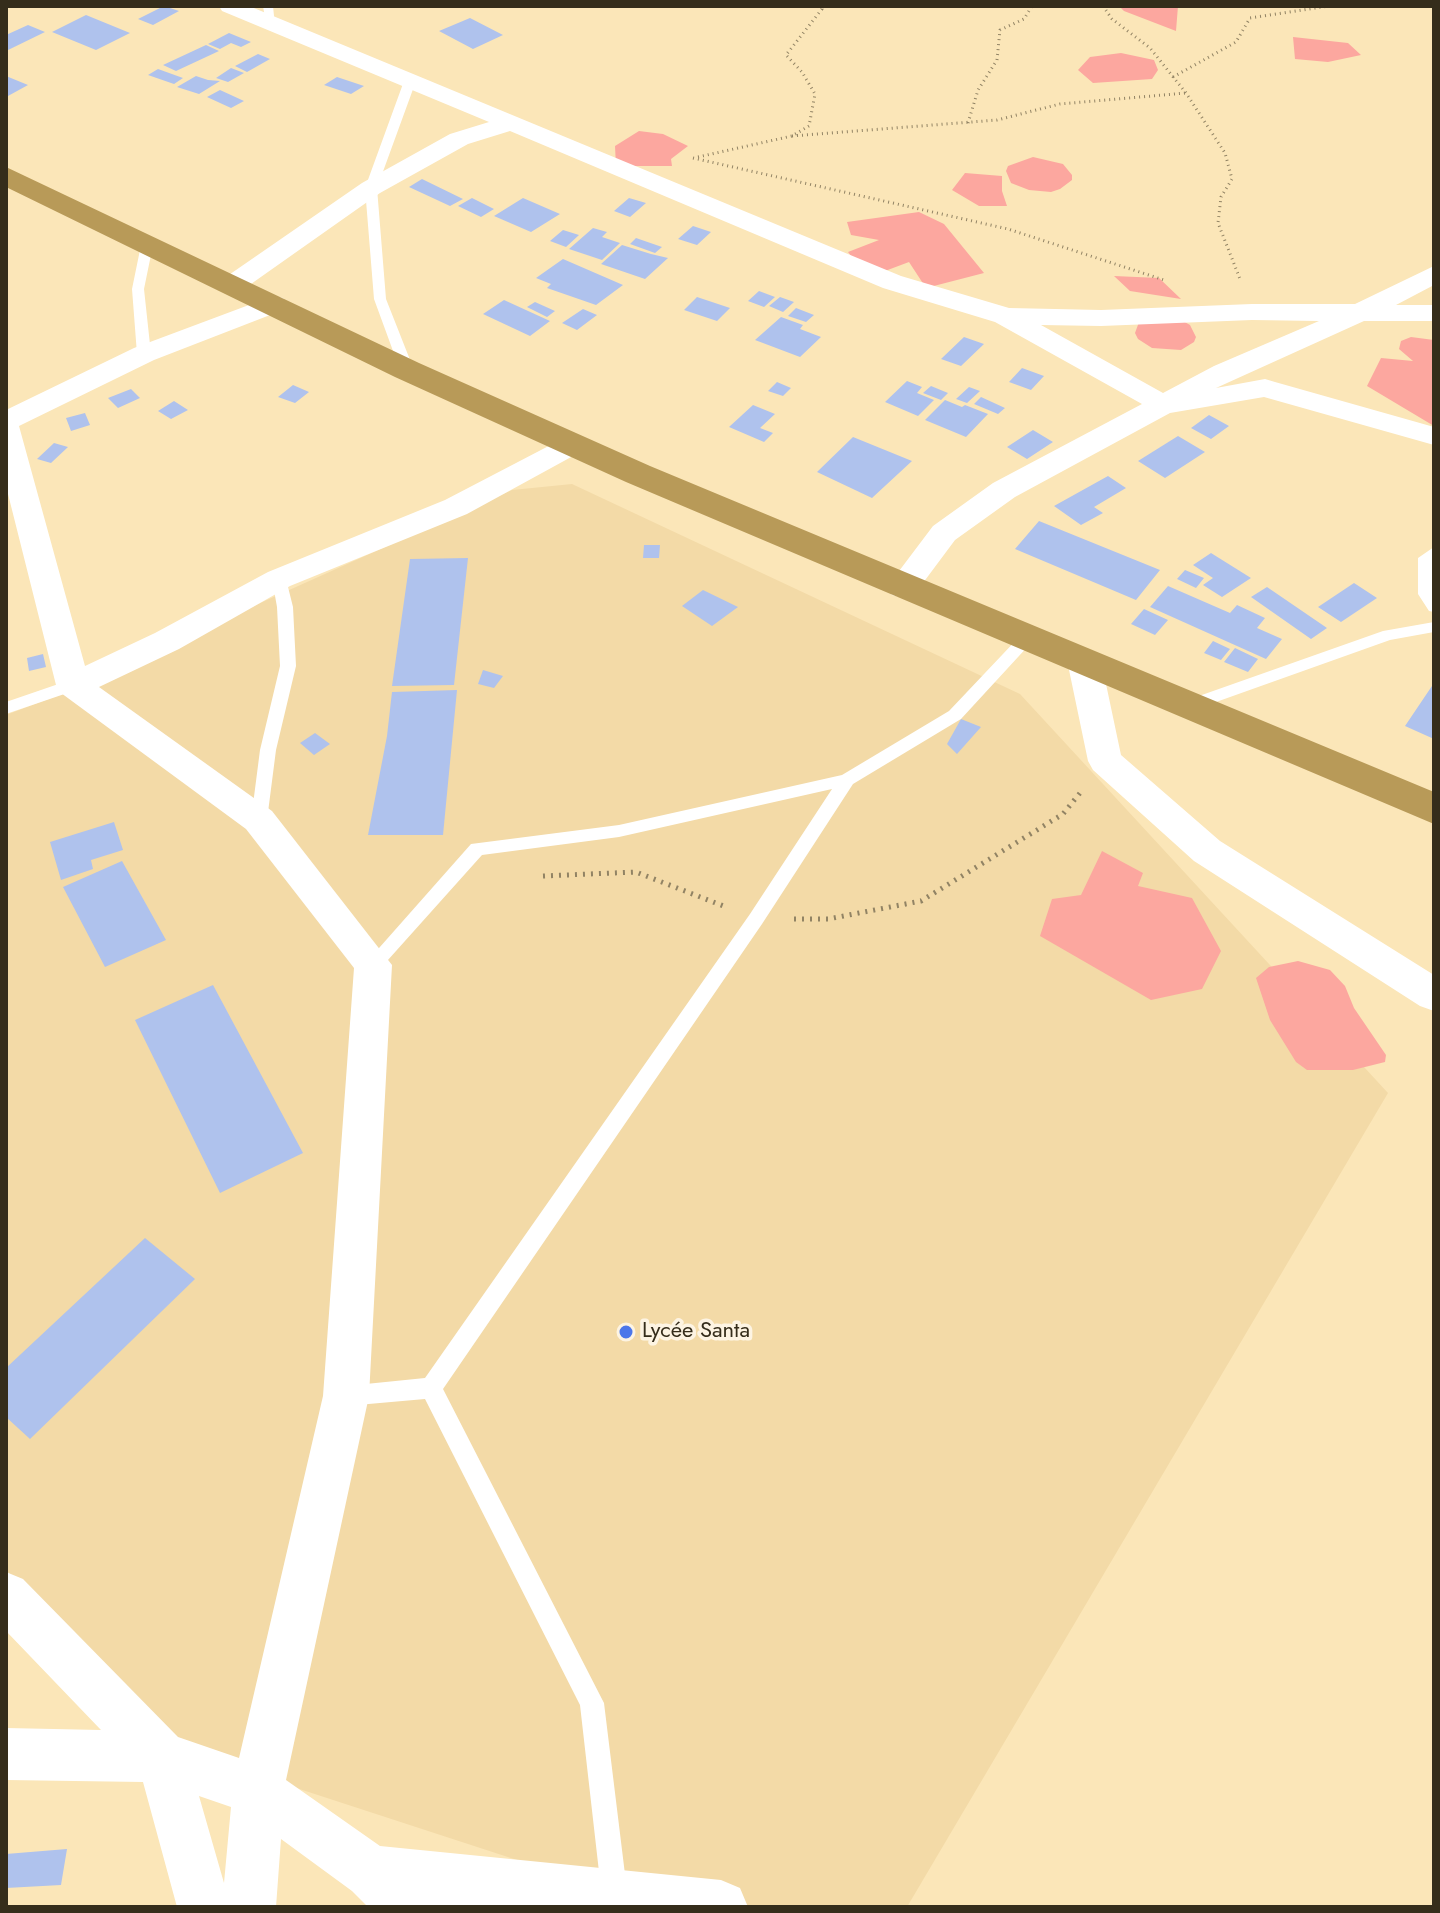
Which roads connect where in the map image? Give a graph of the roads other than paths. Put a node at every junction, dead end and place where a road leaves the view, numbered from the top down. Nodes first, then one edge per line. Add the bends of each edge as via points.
1 (230, 6) edge
2 (270, 15) edge
3 (410, 81) junction
4 (509, 124) junction
5 (6, 176) edge
6 (371, 188) junction
7 (147, 245) junction
8 (1434, 274) edge
9 (232, 285) junction
10 (273, 304) junction
11 (1361, 312) junction
12 (1434, 313) edge
13 (1005, 316) junction
14 (144, 354) junction
15 (407, 370) junction
16 (1164, 405) junction
17 (6, 421) edge
18 (6, 429) edge
19 (1434, 436) edge
20 (574, 444) junction
21 (1434, 552) edge
22 (279, 579) junction
23 (903, 587) junction
24 (1434, 607) edge
25 (1434, 627) edge
26 (1025, 640) junction
27 (1085, 665) junction
28 (73, 685) junction
29 (1186, 707) junction
30 (6, 708) edge
31 (847, 780) junction
32 (1434, 809) edge
33 (259, 820) junction
34 (373, 965) junction
35 (1434, 995) edge
36 (431, 1388) junction
37 (346, 1396) junction
38 (6, 1596) edge
39 (6, 1754) edge
40 (162, 1757) junction
41 (258, 1791) junction
42 (389, 1890) edge
43 (615, 1901) edge
44 (204, 1907) edge
45 (249, 1907) edge
46 (721, 1907) edge

1 - 2 street
2 - 3 street
3 - 4 street
3 - 6 lane
4 - 6 street via 459,139
4 - 13 street via 892,282
5 - 7 highway
6 - 9 street
6 - 15 lane via 380,299
7 - 9 highway
7 - 14 lane via 138,289
8 - 11 street
9 - 10 highway
10 - 14 street
10 - 15 highway
11 - 12 street
11 - 13 street
11 - 16 street via 1267,351
13 - 16 street
14 - 17 street
15 - 20 highway
16 - 19 street via 1265,388
16 - 23 street via 1004,490 944,533
18 - 28 street
20 - 22 street via 456,507
20 - 23 highway
21 - 24 lane via 1425,558 1426,594
22 - 28 street
22 - 33 lane via 288,666 268,750
23 - 26 highway
25 - 29 lane via 1388,635
26 - 27 highway
26 - 31 lane via 955,715
27 - 29 highway
27 - 35 street via 1105,761 1207,851
28 - 30 lane
28 - 33 street
29 - 32 highway
31 - 34 lane via 619,831 477,849
31 - 36 lane
33 - 34 street
34 - 37 street
36 - 37 lane
36 - 43 lane via 592,1703
37 - 41 street
38 - 40 street
39 - 40 street
40 - 41 street
40 - 44 street
41 - 42 street
41 - 45 street
42 - 43 street
43 - 46 street

